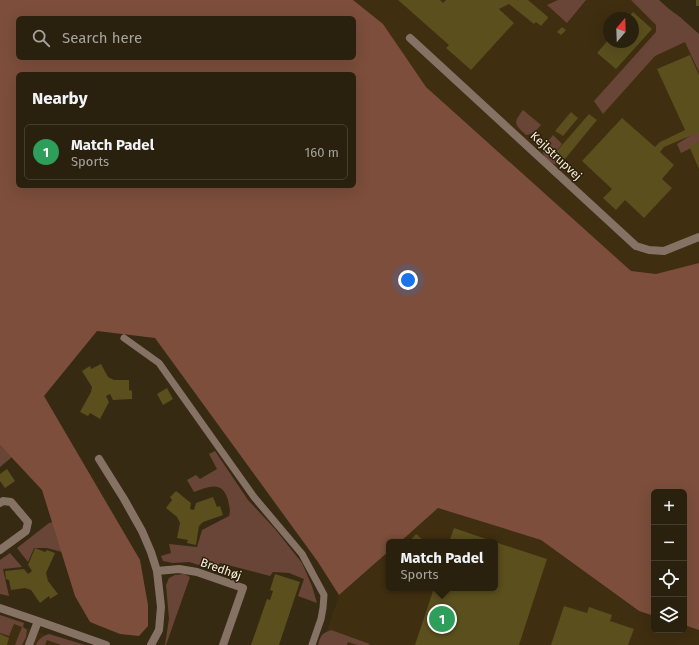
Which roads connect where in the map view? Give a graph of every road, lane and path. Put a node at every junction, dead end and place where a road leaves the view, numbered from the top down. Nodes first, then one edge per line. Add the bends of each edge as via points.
1 (410, 38) dead end
2 (699, 238) edge
3 (124, 338) dead end
4 (99, 460) dead end
5 (0, 503) edge
6 (0, 550) edge
7 (157, 571) junction
8 (0, 608) edge
9 (38, 621) junction
10 (29, 645) edge
11 (106, 645) edge
12 (151, 645) edge
13 (223, 645) edge
14 (312, 645) edge

1 - 2 street, Kejlstrupvej via 636,246 664,251
3 - 14 lane via 159,363 254,497 302,554 324,595 321,619
4 - 7 street via 142,531
5 - 6 street via 11,502 28,522 26,531
7 - 12 street via 161,607 159,630
7 - 13 street, Bredhøj via 191,571 242,588
8 - 9 street
9 - 10 street
9 - 11 street

